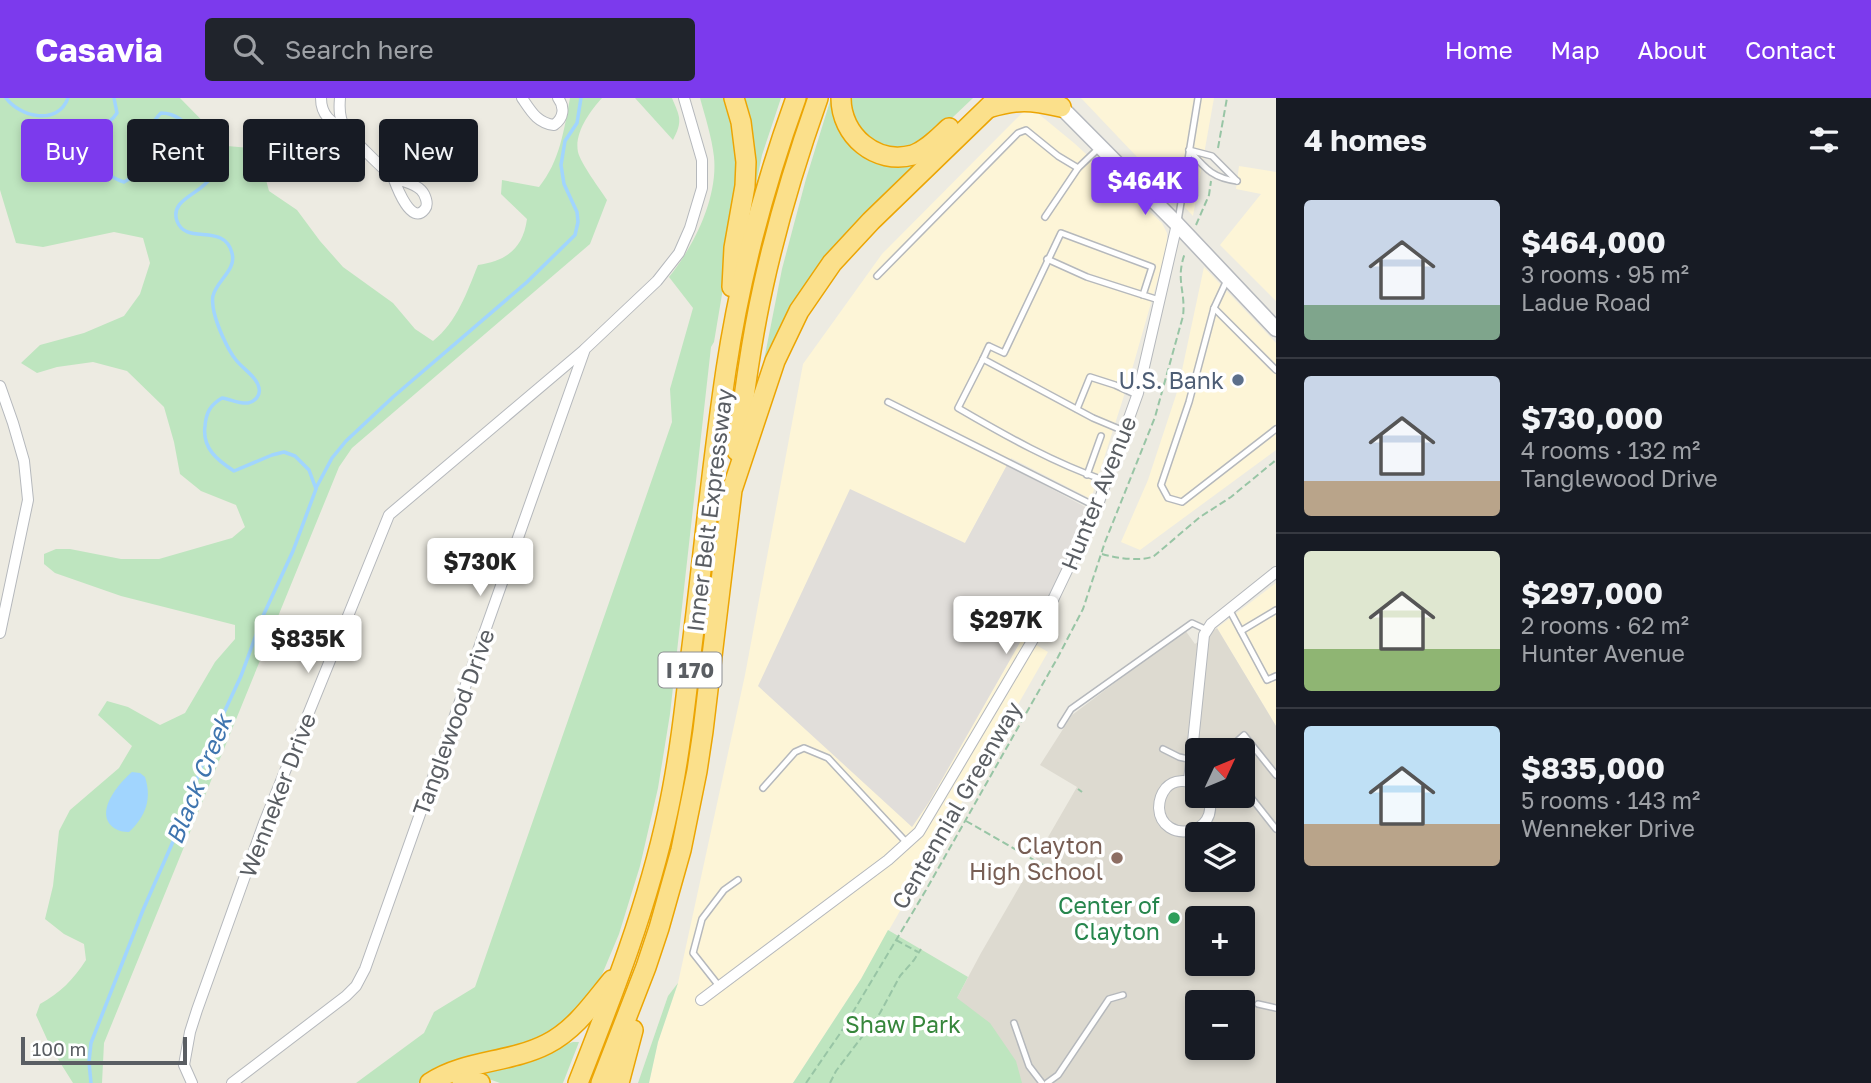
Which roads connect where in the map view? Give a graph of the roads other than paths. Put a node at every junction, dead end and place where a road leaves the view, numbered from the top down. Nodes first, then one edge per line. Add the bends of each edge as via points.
1 (321, 98) edge
2 (340, 98) edge
3 (522, 98) edge
4 (558, 98) edge
5 (684, 98) edge
6 (734, 98) edge
7 (796, 98) edge
8 (818, 98) edge
9 (841, 98) edge
10 (1198, 98) edge
11 (989, 101) edge
12 (1057, 101) edge
13 (329, 119) edge
14 (341, 119) edge
15 (1100, 147) junction
16 (365, 149) edge
17 (1189, 150) junction
18 (379, 163) edge
19 (1078, 168) junction
20 (1185, 171) junction
21 (1136, 184) junction
22 (1045, 217) dead end
23 (1177, 224) junction
24 (1047, 259) junction
25 (877, 276) dead end
26 (1228, 277) junction
27 (1143, 295) junction
28 (1159, 300) junction
29 (1214, 307) junction
30 (1276, 329) edge
31 (584, 349) junction
32 (983, 359) junction
33 (726, 369) junction
34 (1276, 370) edge
35 (0, 386) edge
36 (1137, 395) junction
37 (888, 402) dead end
38 (1077, 409) junction
39 (1276, 429) edge
40 (1124, 431) junction
41 (1101, 436) dead end
42 (1087, 475) junction
43 (1106, 481) junction
44 (732, 490) junction
45 (1097, 507) junction
46 (1276, 572) edge
47 (1229, 609) junction
48 (1276, 610) edge
49 (1207, 630) junction
50 (1241, 631) junction
51 (0, 633) edge
52 (1276, 676) edge
53 (1061, 725) dead end
54 (1196, 738) edge
55 (1163, 749) dead end
56 (1255, 749) edge
57 (1185, 758) edge
58 (1276, 775) edge
59 (1185, 782) edge
60 (763, 788) dead end
61 (1255, 802) edge
62 (1210, 808) edge
63 (1276, 829) edge
64 (907, 843) junction
65 (738, 880) dead end
66 (659, 928) junction
67 (624, 965) junction
68 (719, 986) junction
69 (1123, 995) dead end
70 (701, 1000) dead end
71 (1258, 1004) dead end
72 (1276, 1008) edge
73 (1014, 1023) dead end
74 (192, 1083) edge
75 (232, 1083) edge
76 (430, 1083) edge
77 (462, 1083) edge
78 (480, 1083) edge
79 (578, 1083) edge
80 (601, 1083) edge
81 (619, 1083) edge
82 (1042, 1083) edge
83 (1047, 1083) edge

1 - 13 street
2 - 14 street
3 - 4 street via 537,118 554,125 563,111
5 - 31 street, Tanglewood Drive via 702,160 702,188 691,228 657,281
6 - 33 highway via 746,162 734,248
7 - 33 highway, Inner Belt Expressway / I 170 via 745,270
8 - 44 highway, Inner Belt Expressway / I 170 via 763,289
9 - 11 highway via 849,130 877,154 891,157 926,148
10 - 17 lane
11 - 12 highway
11 - 44 highway via 853,239 813,288 775,361
12 - 15 main road
15 - 19 lane
15 - 21 main road
16 - 18 street
17 - 17 lane via 1209,172 1237,181 1212,156
17 - 20 lane
19 - 22 lane
19 - 25 lane via 1026,130 1018,133
20 - 21 lane via 1167,185
20 - 23 lane
21 - 23 main road
23 - 26 main road
23 - 28 street, Hunter Avenue
24 - 27 lane
24 - 27 lane via 1061,233 1152,267
24 - 32 lane via 1004,353 989,346
26 - 29 lane
26 - 30 main road
27 - 28 lane
28 - 36 street, Hunter Avenue
29 - 34 lane
29 - 39 lane via 1161,485 1168,498 1182,502
31 - 74 street, Wenneker Drive via 389,515 264,823 194,1017 184,1065
31 - 75 street, Tanglewood Drive via 365,969 346,996
32 - 38 lane
32 - 42 lane via 958,408
33 - 67 highway, Inner Belt Expressway / I 170 via 676,771 660,848
35 - 51 street via 24,461 28,500
36 - 38 lane via 1090,377
36 - 40 street, Hunter Avenue
37 - 45 lane
38 - 40 lane
40 - 43 street, Hunter Avenue
41 - 42 lane
42 - 43 lane
43 - 45 street, Hunter Avenue
44 - 66 highway, Inner Belt Expressway / I 170 via 697,771
45 - 64 street, Hunter Avenue via 1038,631 919,832
46 - 47 street
47 - 49 street
47 - 50 lane
48 - 50 lane
49 - 53 lane via 1192,623 1070,709
49 - 54 street
50 - 52 lane via 1268,680
55 - 57 lane
56 - 58 lane
59 - 62 street via 1169,785 1160,797 1160,814 1167,826 1188,832 1197,829
60 - 64 lane via 804,748 828,758
61 - 63 lane
64 - 68 street, Hunter Avenue
65 - 68 lane via 724,890 702,919 693,953
66 - 80 highway, Inner Belt Expressway / I 170
66 - 81 highway
67 - 76 highway via 562,1035 529,1051 456,1070
67 - 79 highway, Inner Belt Expressway / I 170
68 - 70 street, Hunter Avenue
69 - 83 lane via 1109,999 1058,1075
71 - 72 lane
73 - 82 lane via 1029,1066
77 - 78 highway

